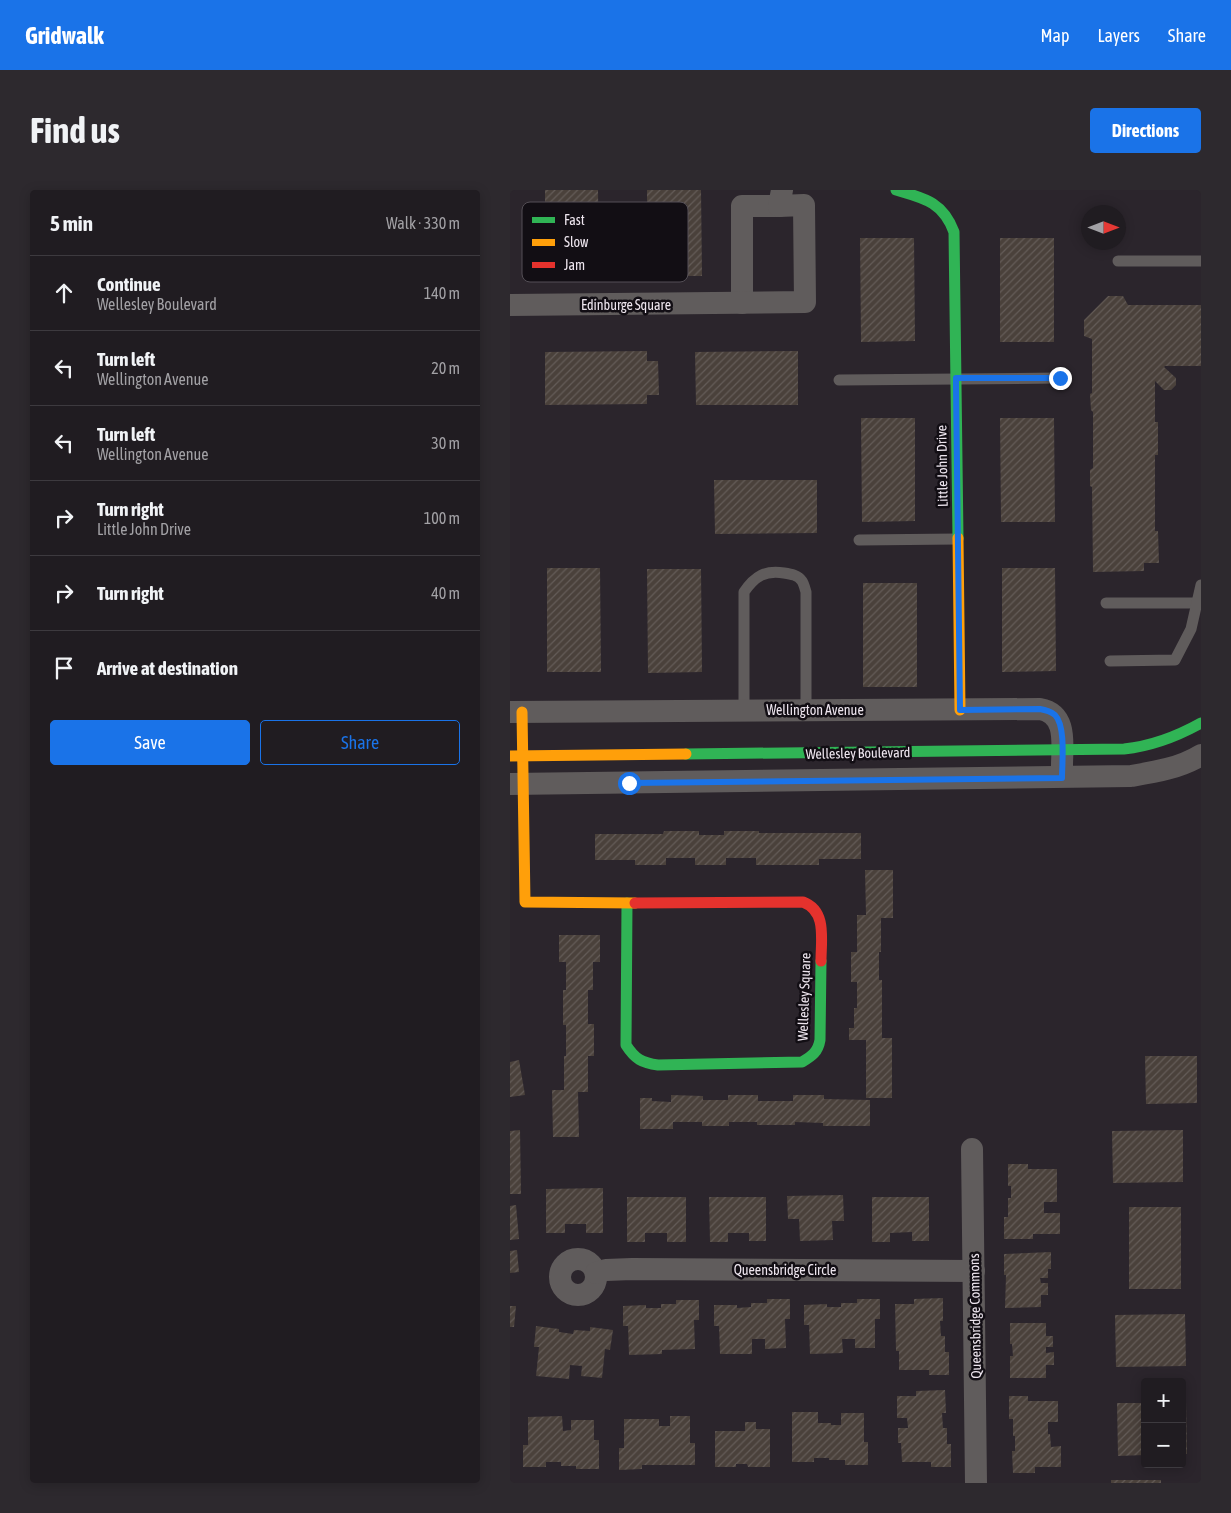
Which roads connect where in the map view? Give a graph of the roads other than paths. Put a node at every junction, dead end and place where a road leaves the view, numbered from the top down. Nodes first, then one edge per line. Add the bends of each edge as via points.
1 (896, 190) edge
2 (781, 198) edge
3 (1118, 261) dead end
4 (1201, 261) edge
5 (742, 303) junction
6 (510, 305) edge
7 (956, 378) junction
8 (1060, 378) dead end
9 (839, 380) dead end
10 (958, 539) junction
11 (859, 540) dead end
12 (1201, 585) edge
13 (1106, 603) dead end
14 (1197, 603) junction
15 (1110, 661) dead end
16 (744, 710) junction
17 (806, 710) junction
18 (960, 710) junction
19 (516, 712) edge
20 (1201, 723) edge
21 (1062, 750) junction
22 (1201, 755) edge
23 (516, 756) edge
24 (1062, 778) junction
25 (516, 784) edge
26 (627, 903) junction
27 (972, 1149) dead end
28 (974, 1272) junction
29 (596, 1273) dead end
30 (976, 1483) edge

1 - 7 street, Little John Drive via 933,202 951,222 954,232
2 - 5 street, Edinburge Square via 742,206
2 - 5 street, Edinburge Square via 804,206 805,302
3 - 4 lane
5 - 6 street, Edinburge Square
7 - 8 lane
7 - 9 lane
7 - 10 street, Little John Drive
10 - 11 lane
10 - 18 street, Little John Drive
12 - 14 lane
13 - 14 lane
14 - 15 lane via 1191,629 1175,660
16 - 17 street, Wellington Avenue
16 - 17 lane via 744,592 751,582 769,572 793,574 802,581 806,592
16 - 19 street, Wellington Avenue
17 - 18 street, Wellington Avenue
18 - 21 street, Wellington Avenue via 1048,711 1058,719
19 - 23 street
20 - 21 street, Wellesley Boulevard via 1177,737 1145,747
21 - 23 street, Wellesley Boulevard
21 - 24 street, Wellington Avenue
22 - 24 street, Wellesley Boulevard via 1179,765 1139,775
23 - 25 street
24 - 25 street, Wellesley Boulevard
25 - 26 street via 525,902
26 - 26 street, Wellesley Square via 626,1045 632,1056 641,1063 658,1065 802,1062 814,1055 820,1045 821,1034 821,920 810,904
27 - 28 street, Queensbridge Commons
28 - 29 street, Queensbridge Circle via 632,1269
28 - 30 street, Queensbridge Commons

